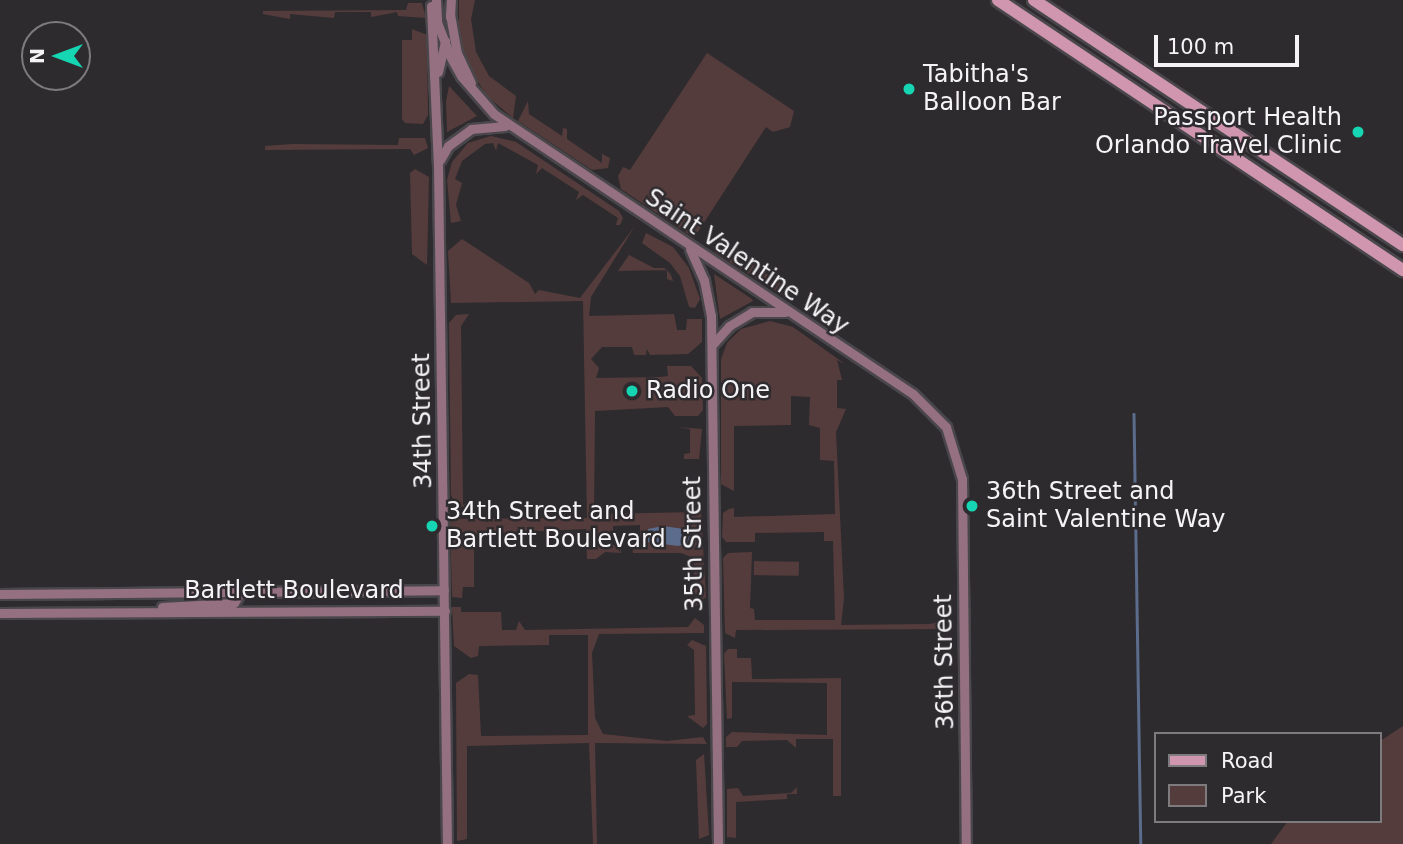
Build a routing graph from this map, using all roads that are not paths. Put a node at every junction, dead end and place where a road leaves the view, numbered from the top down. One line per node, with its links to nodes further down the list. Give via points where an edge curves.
1 (433, 0): 8 (street, 34th Street); 10 (street, 34th Street)
2 (451, 0): 7 (street, 34th Street)
3 (998, 0): 6 (street)
4 (1023, 0): 6 (street)
5 (1034, 0): 14 (street)
6 (1016, 12): 15 (street)
7 (450, 13): 8 (street, 34th Street); 11 (street, Saint Valentine Way, via 457,52)
8 (445, 42): 9 (street, 34th Street); 10 (street, 34th Street)
9 (461, 76): 11 (street, Saint Valentine Way)
10 (436, 80): 13 (street, 34th Street)
11 (480, 100): 12 (street, Saint Valentine Way)
12 (510, 127): 13 (street, via 496,123 471,129 448,146); 17 (street, Saint Valentine Way)
13 (438, 166): 22 (street, 34th Street)
14 (1332, 198): 15 (street); 16 (street)
15 (1320, 215): 18 (street)
16 (1403, 245)
17 (689, 247): 19 (street, Saint Valentine Way); 20 (street, 35th Street, via 709,297)
18 (1403, 270)
19 (788, 313): 20 (street, via 752,312 729,326); 21 (street, Saint Valentine Way, via 929,408 951,436)
20 (712, 345): 29 (street, 35th Street)
21 (962, 479): 30 (street, 36th Street)
22 (444, 590): 23 (street, Bartlett Boulevard); 25 (street, 34th Street)
23 (240, 593): 24 (street, Bartlett Boulevard); 26 (street, Bartlett Boulevard, via 234,603 178,604)
24 (0, 594)
25 (445, 611): 26 (street, Bartlett Boulevard); 28 (street, 34th Street)
26 (143, 612): 27 (street, Bartlett Boulevard)
27 (0, 613)
28 (447, 844)
29 (718, 844)
30 (966, 844)

